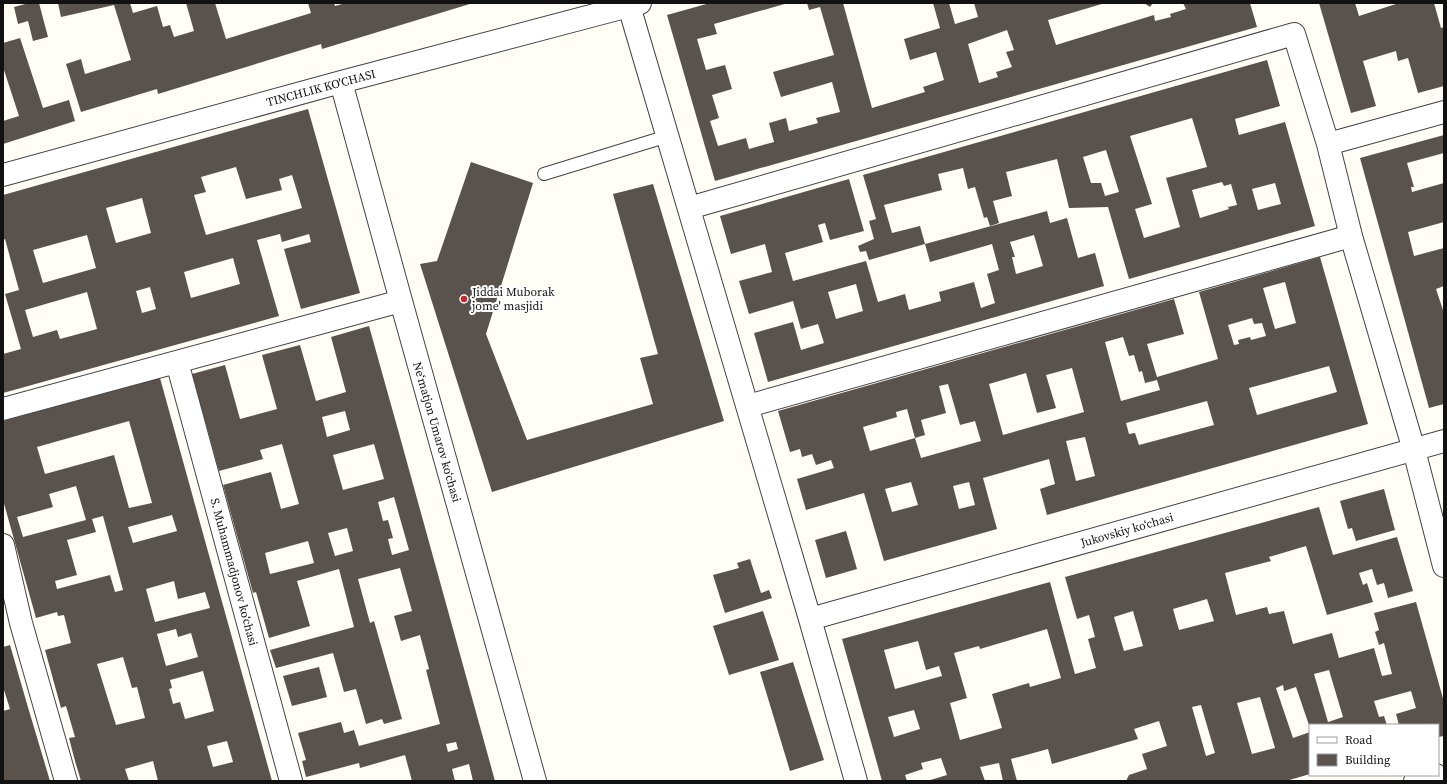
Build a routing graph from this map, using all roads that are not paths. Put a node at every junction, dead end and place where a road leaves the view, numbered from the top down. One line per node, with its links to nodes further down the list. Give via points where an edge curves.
1 (635, 5): 2 (street, TINCHLIK KO'CHASI); 4 (street)
2 (341, 82): 7 (street, TINCHLIK KO'CHASI); 10 (street, Neʻmatjon Umarov koʻchasi)
3 (1444, 112): 5 (street)
4 (668, 136): 6 (lane); 8 (street)
5 (1328, 144): 8 (street, via 1294,34); 9 (street)
6 (544, 174)
7 (3, 175)
8 (689, 208): 12 (street)
9 (1352, 236): 12 (street); 15 (street)
10 (401, 301): 11 (street); 23 (street, Neʻmatjon Umarov koʻchasi)
11 (177, 362): 13 (street); 22 (street, S. Muhammadjonov koʻchasi)
12 (748, 406): 18 (street)
13 (3, 409)
14 (1444, 441): 15 (street, Jukovskiy koʻchasi)
15 (1414, 450): 17 (street); 18 (street, Jukovskiy koʻchasi)
16 (3, 545): 19 (street)
17 (1444, 566)
18 (810, 619): 24 (street)
19 (12, 626): 21 (street)
20 (1433, 776): 25 (street)
21 (66, 781)
22 (291, 781)
23 (535, 781)
24 (856, 781)
25 (1415, 781)

